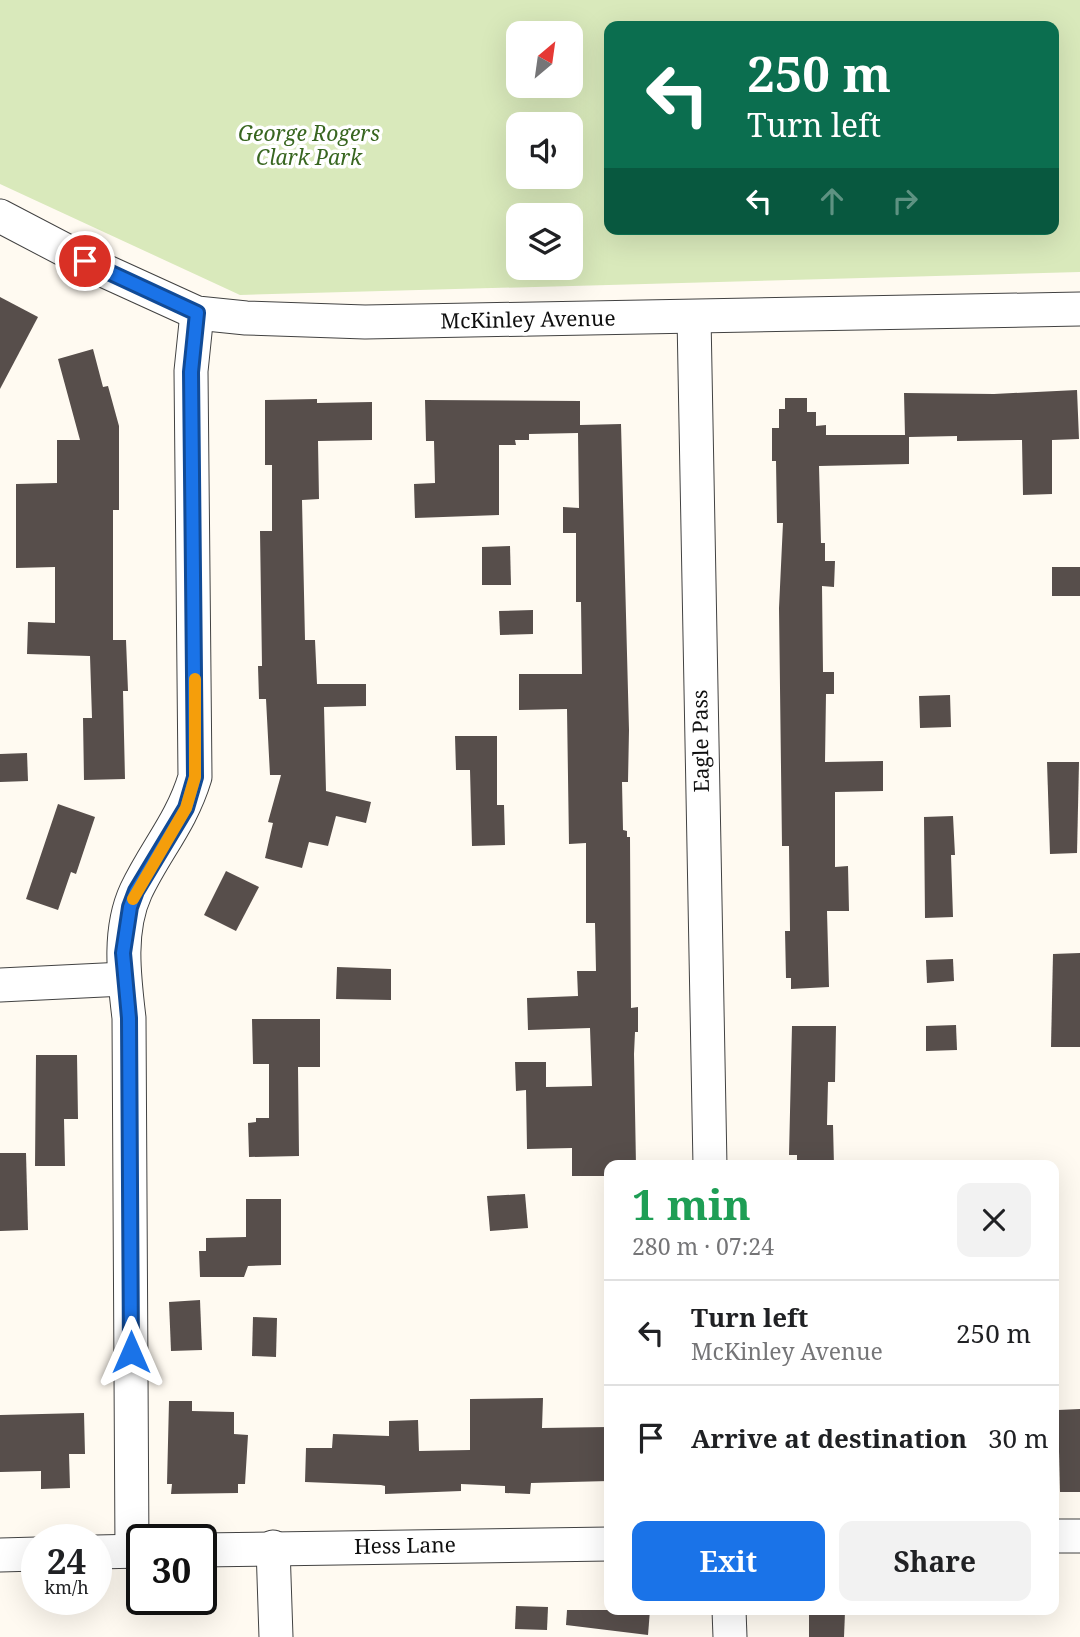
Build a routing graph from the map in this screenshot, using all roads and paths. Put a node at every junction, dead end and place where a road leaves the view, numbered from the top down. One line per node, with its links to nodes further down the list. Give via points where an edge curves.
1 (0, 216): 3 (street, McKinley Avenue)
2 (1080, 309): 4 (street, McKinley Avenue)
3 (197, 313): 4 (street, McKinley Avenue, via 365,322); 5 (street, via 191,372 195,777 186,808 130,907)
4 (694, 317): 7 (street, Eagle Pass)
5 (124, 979): 6 (street); 8 (street, via 129,1018)
6 (0, 985)
7 (710, 1160)
8 (137, 1524)
9 (1059, 1536): 10 (street)
10 (1080, 1536)
11 (604, 1544): 12 (street, Hess Lane)
12 (273, 1547): 13 (street, Hess Lane); 17 (street)
13 (217, 1549)
14 (21, 1554): 15 (street)
15 (0, 1555)
16 (729, 1615): 18 (street)
17 (276, 1637)
18 (730, 1637)

